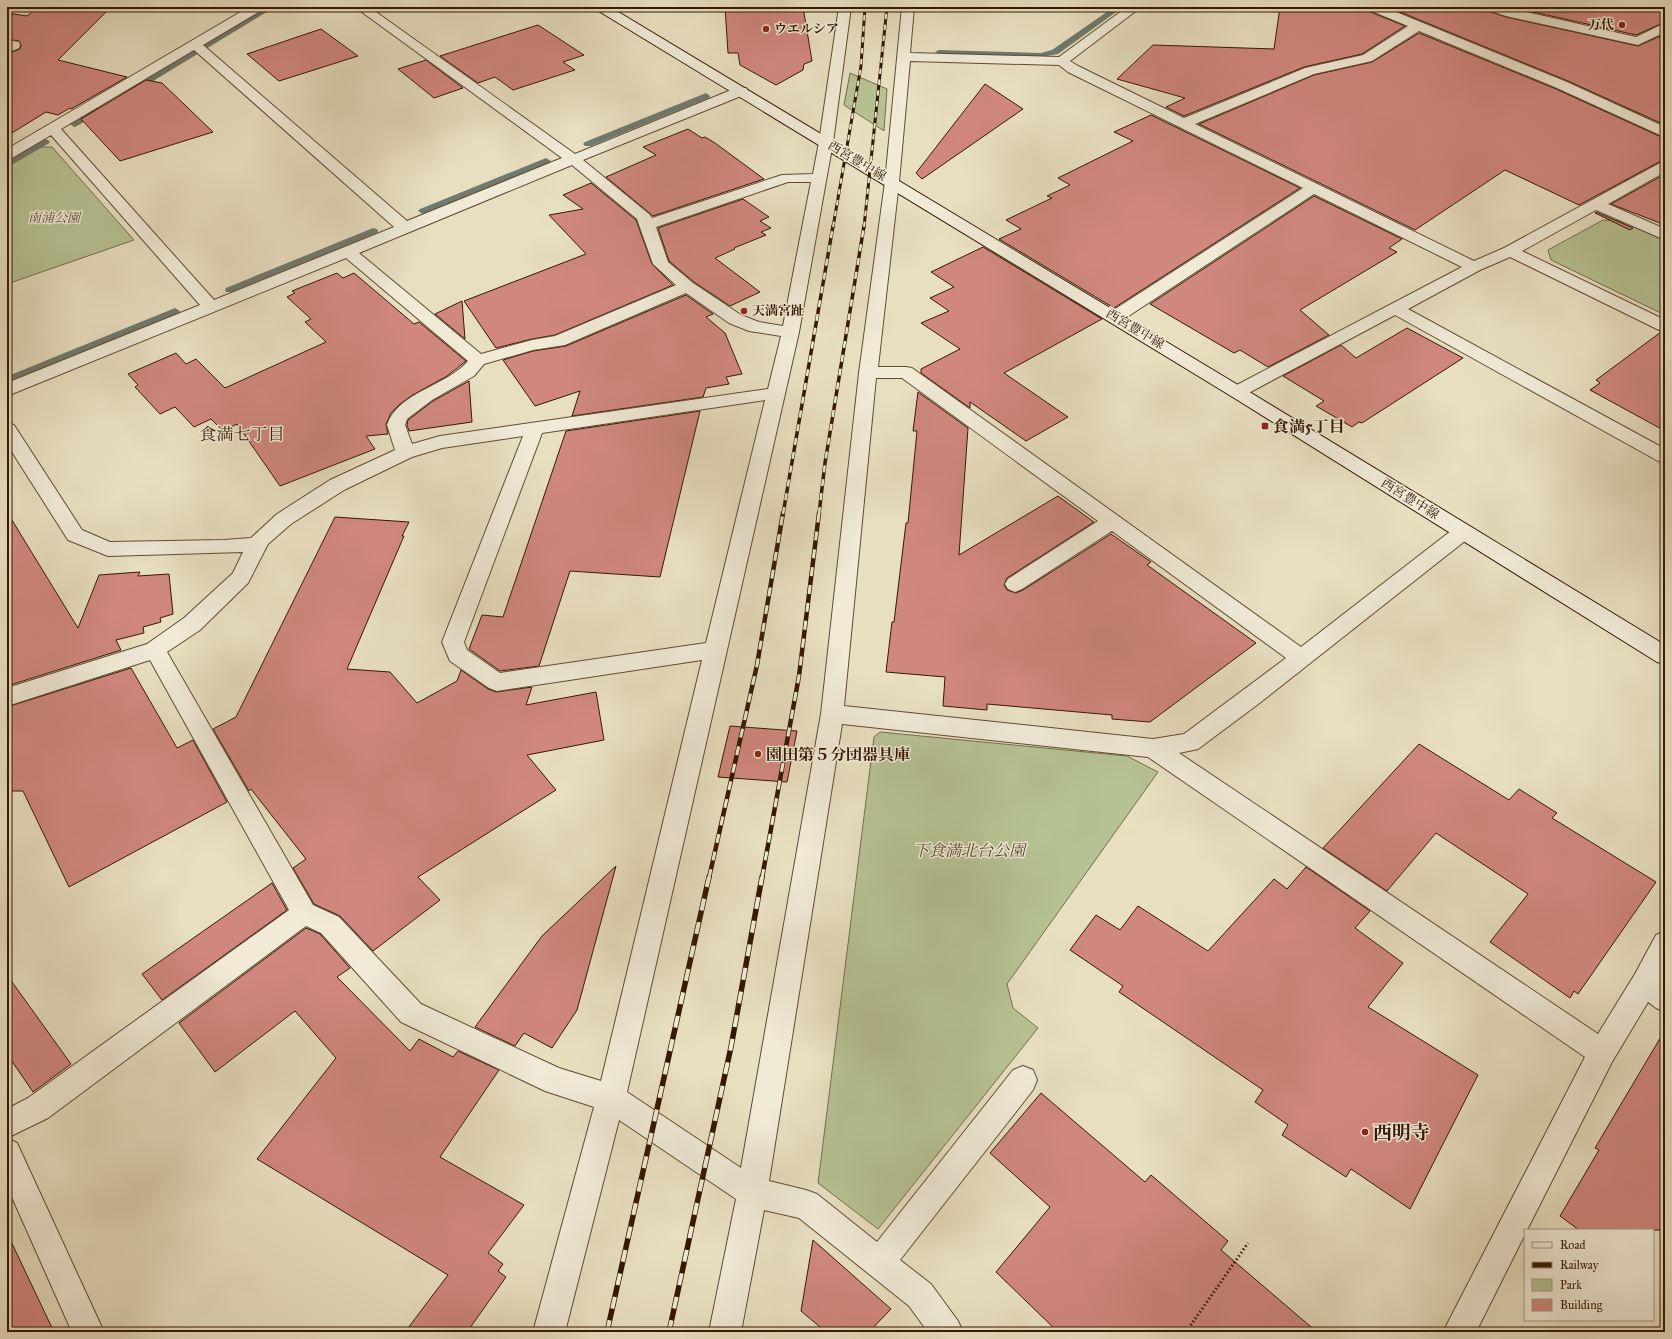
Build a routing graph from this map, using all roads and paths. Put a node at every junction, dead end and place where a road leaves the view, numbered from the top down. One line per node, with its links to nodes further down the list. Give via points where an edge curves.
1 (258, 7): 12 (street)
2 (361, 7): 22 (street)
3 (601, 7): 16 (street, 西宮豊中線)
4 (845, 7): 20 (street)
5 (908, 7): 14 (street)
6 (1135, 7): 15 (street)
7 (1373, 7): 9 (street)
8 (1492, 7): 10 (street, via 1638,41)
9 (1419, 25): 17 (street, via 1367,58 1310,72); 19 (street, via 1562,85)
10 (1665, 26)
11 (7, 44): 13 (street, via 14,45)
12 (195, 44): 18 (street); 29 (street)
13 (7, 49)
14 (903, 57): 15 (street); 25 (street)
15 (1062, 61): 17 (street, via 1073,69)
16 (741, 91): 20 (street, 西宮豊中線); 22 (street)
17 (1185, 123): 26 (street)
18 (52, 128): 21 (street); 35 (street)
19 (1665, 132)
20 (826, 142): 24 (street); 25 (street, 西宮豊中線)
21 (7, 155)
22 (572, 159): 28 (street, via 644,217); 29 (street)
23 (1665, 166): 27 (street)
24 (819, 178): 28 (street, via 787,178); 39 (street)
25 (892, 182): 37 (street, 西宮豊中線); 41 (street)
26 (1314, 188): 33 (street); 37 (street)
27 (1596, 204): 30 (street); 32 (street)
28 (647, 225): 34 (street, via 661,264)
29 (404, 228): 31 (street)
30 (1665, 234)
31 (347, 251): 35 (street); 40 (street)
32 (1510, 252): 33 (street); 38 (street)
33 (1474, 267): 36 (street)
34 (687, 286): 39 (street, via 735,319 755,327); 40 (street, via 559,341 532,345)
35 (211, 307): 42 (street)
36 (1396, 309): 43 (street); 48 (street)
37 (1115, 317): 43 (street, 西宮豊中線)
38 (1665, 326)
39 (790, 332): 44 (street)
40 (478, 360): 47 (street, via 468,372 426,396 399,416 396,425)
41 (868, 373): 49 (street, via 906,372); 58 (street)
42 (7, 390)
43 (1237, 392): 50 (street, 西宮豊中線)
44 (776, 393): 45 (street); 54 (street)
45 (535, 428): 47 (street, via 440,442); 54 (street, via 453,642 458,655 497,682)
46 (7, 429): 51 (street, via 75,535 108,549)
47 (405, 453): 51 (street, via 338,485 284,519)
48 (1665, 457)
49 (1112, 522): 52 (street); 56 (street)
50 (1464, 532): 55 (street, 西宮豊中線); 56 (street)
51 (258, 544): 53 (street, via 241,578 192,624)
52 (1015, 584)
53 (155, 650): 57 (street); 60 (street)
54 (716, 650): 65 (street)
55 (1664, 655)
56 (1301, 658): 59 (street, via 1190,742)
57 (7, 697)
58 (832, 714): 59 (street); 68 (street)
59 (1153, 748): 63 (street)
60 (304, 913): 65 (street, via 330,925 412,1013 555,1081); 66 (street, via 38,1108)
61 (1665, 943): 62 (street)
62 (1654, 991): 63 (street)
63 (1602, 1053): 76 (street)
64 (1023, 1080): 70 (street)
65 (611, 1098): 68 (street); 72 (street)
66 (7, 1124)
67 (7, 1153): 71 (street)
68 (752, 1192): 70 (street, via 806,1205); 73 (street)
69 (1248, 1243): 75 (path)
70 (879, 1263): 74 (street, via 920,1295)
71 (88, 1332)
72 (549, 1332)
73 (725, 1332)
74 (947, 1332)
75 (1186, 1332)
76 (1459, 1332)

